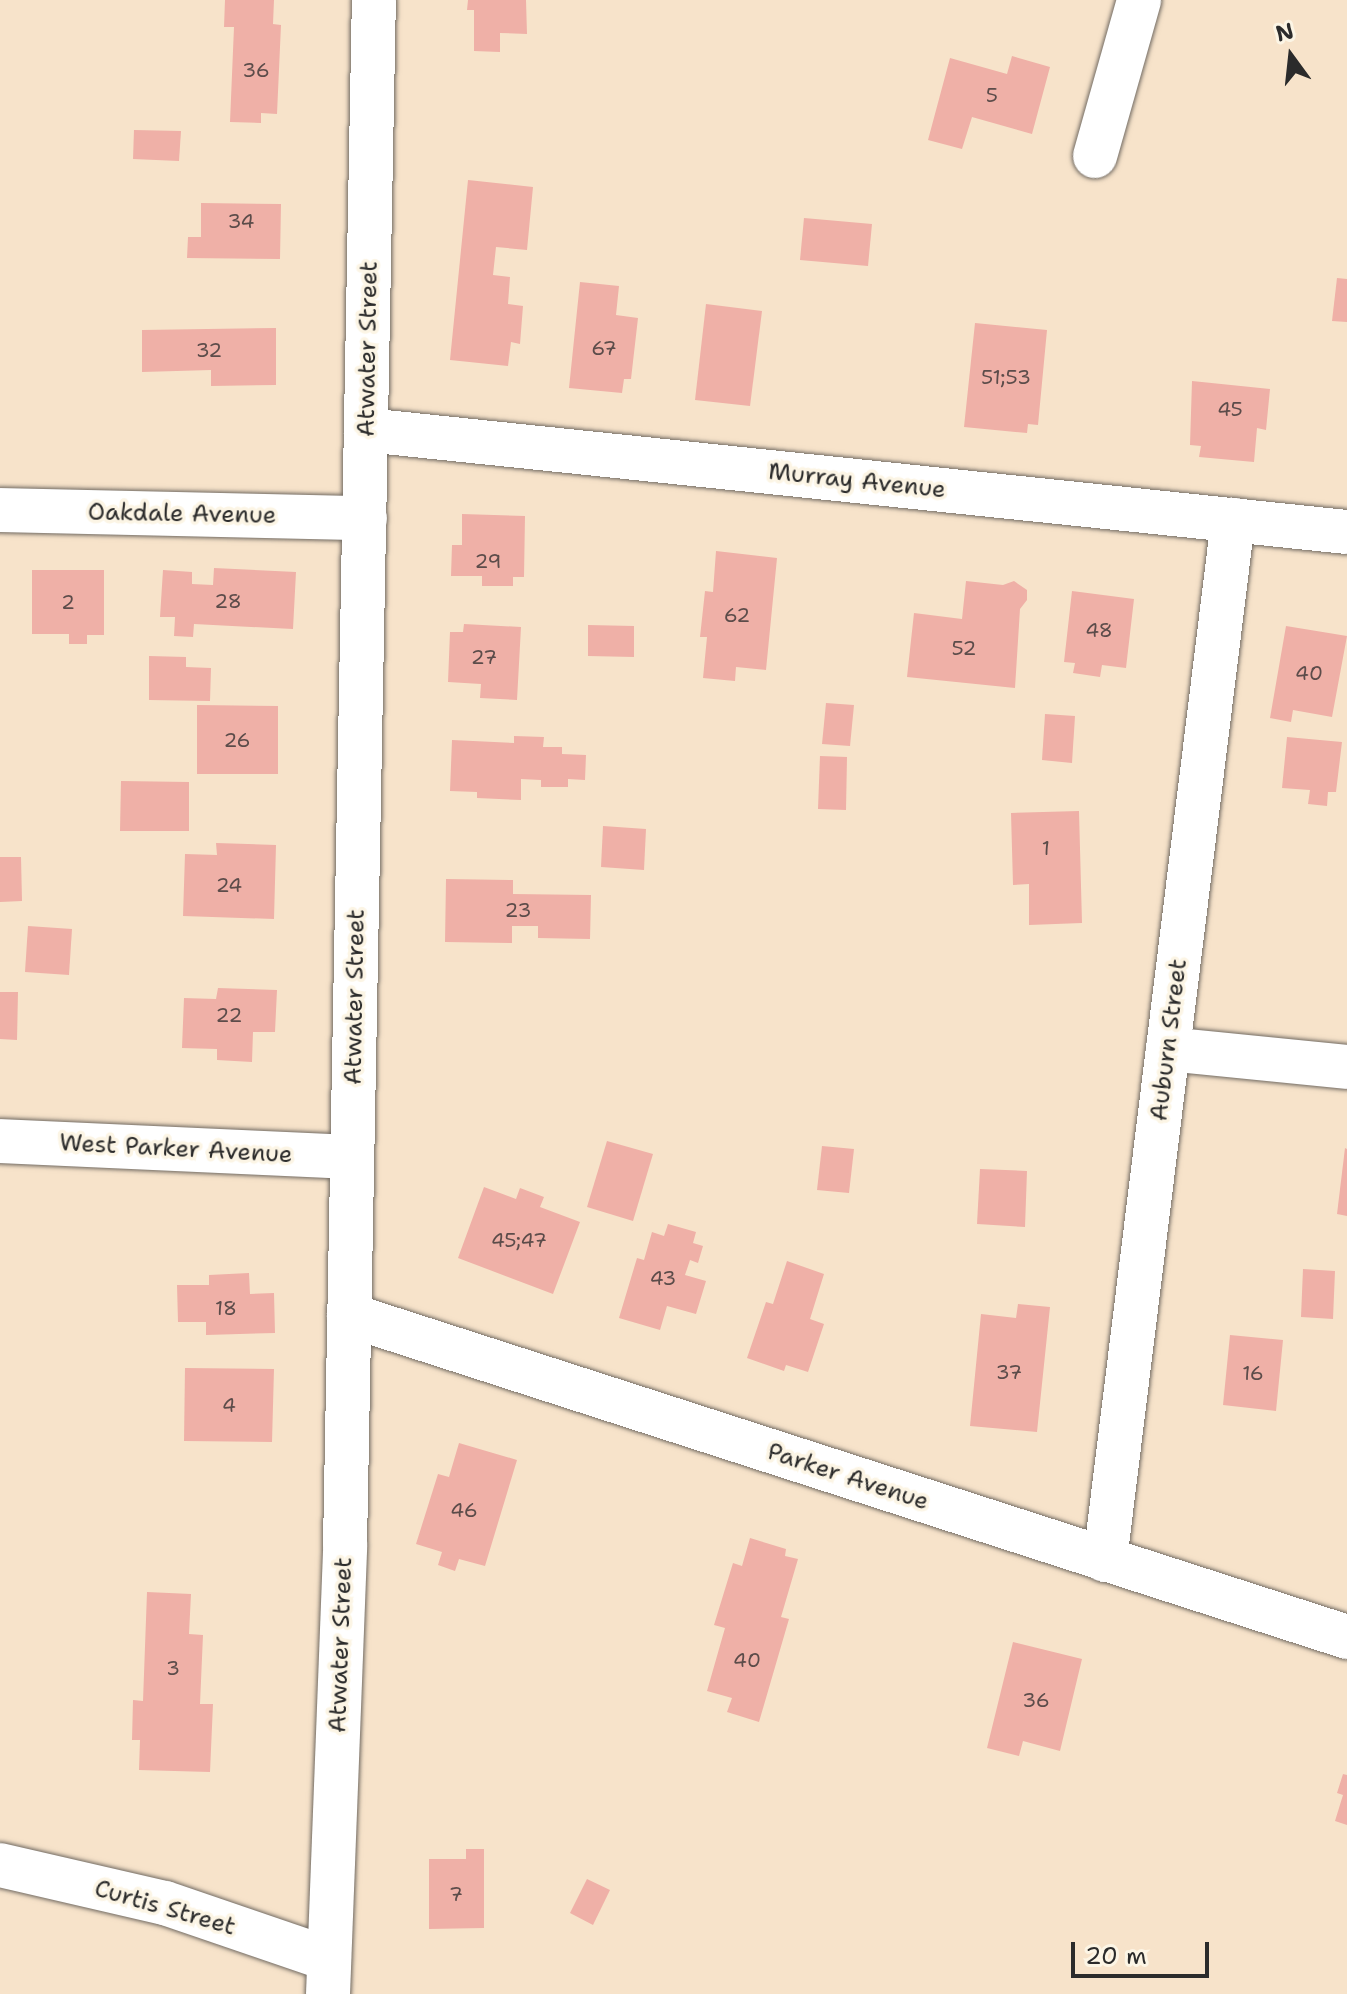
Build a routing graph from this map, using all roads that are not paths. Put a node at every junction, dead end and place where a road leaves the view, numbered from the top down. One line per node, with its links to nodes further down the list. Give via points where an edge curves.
1 (374, 0): 4 (street, Atwater Street)
2 (1139, 0): 3 (street)
3 (1095, 156)
4 (366, 430): 6 (street, Atwater Street); 7 (street, Murray Avenue)
5 (0, 510): 6 (street, Oakdale Avenue)
6 (365, 518): 12 (street, Atwater Street)
7 (1233, 520): 8 (street, Murray Avenue); 9 (street, Auburn Street)
8 (1347, 532)
9 (1168, 1049): 10 (street); 14 (street, Auburn Street)
10 (1347, 1067)
11 (0, 1141): 12 (street, West Parker Avenue)
12 (352, 1157): 13 (street, Atwater Street)
13 (349, 1315): 14 (street, Parker Avenue); 17 (street, Atwater Street)
14 (1105, 1560): 15 (street, Parker Avenue)
15 (1347, 1637)
16 (0, 1865): 17 (street, Curtis Street, via 165,1903)
17 (328, 1976)

